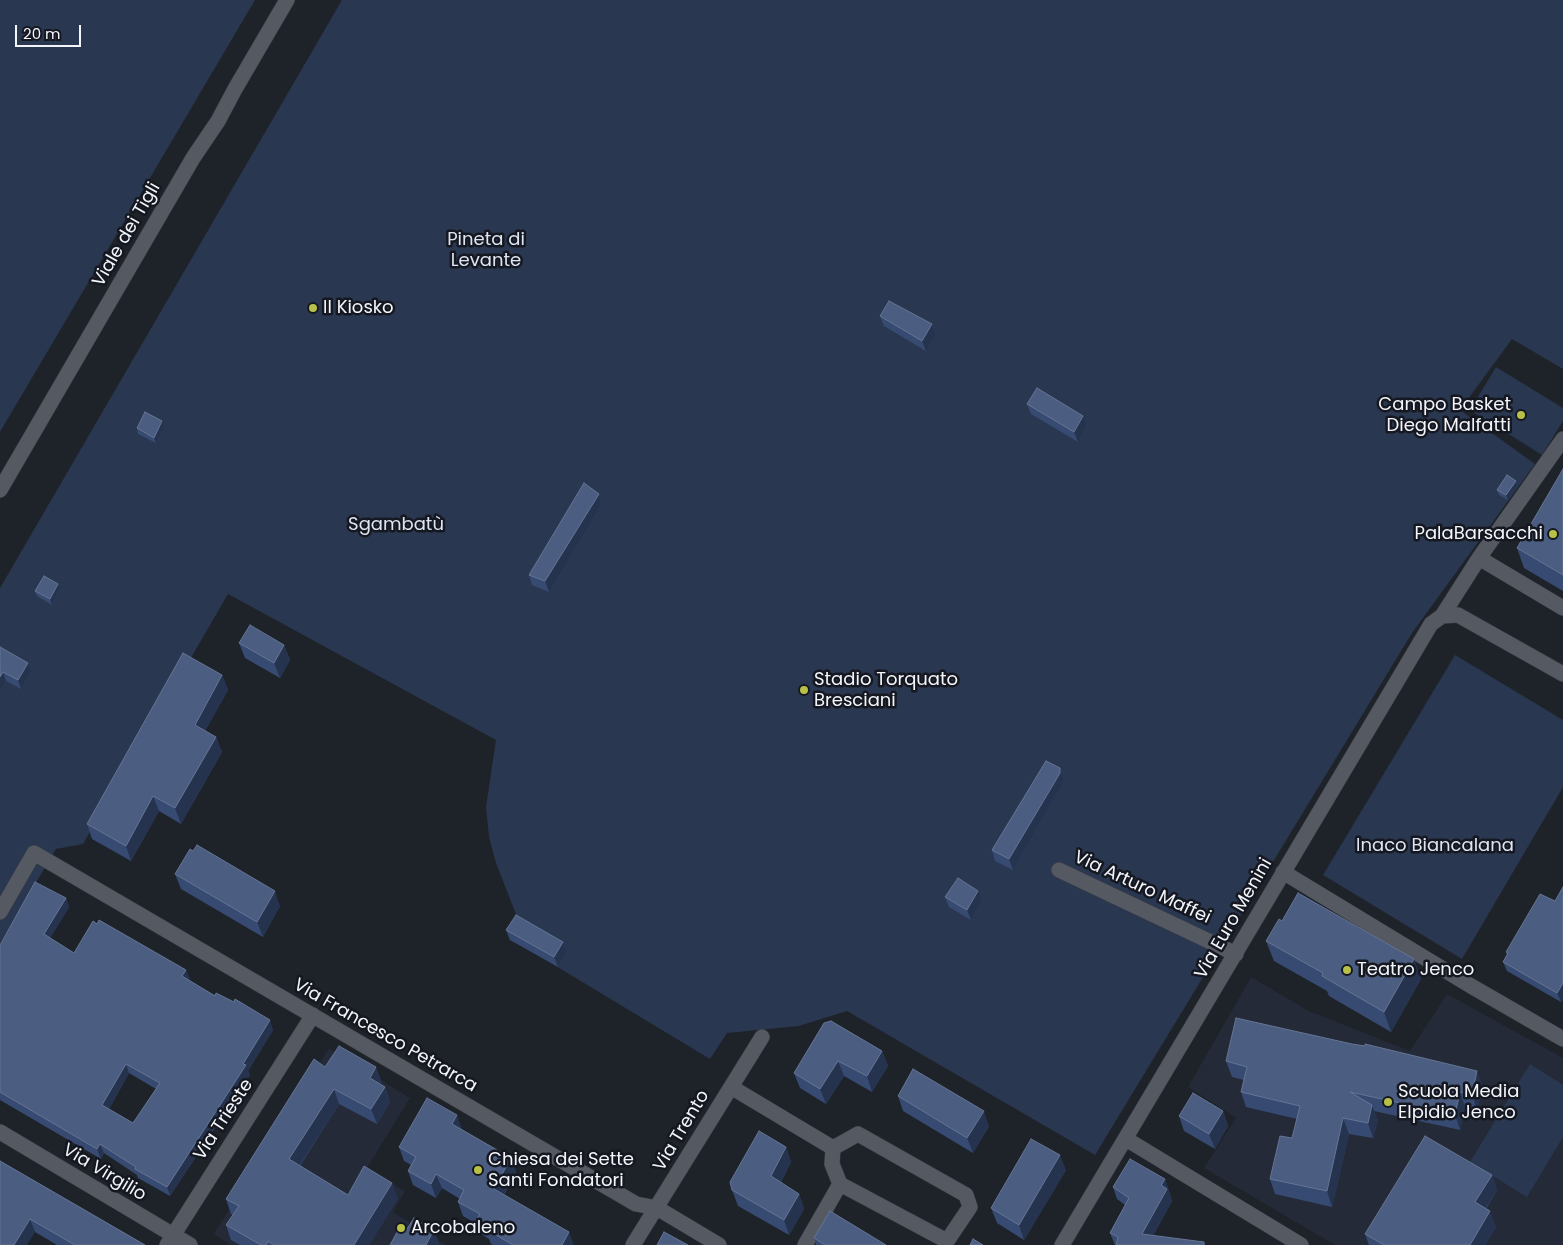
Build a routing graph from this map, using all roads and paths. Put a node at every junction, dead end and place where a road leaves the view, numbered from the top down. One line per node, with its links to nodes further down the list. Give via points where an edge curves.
1 (287, 0): 3 (street, Viale dei Tigli)
2 (1563, 439): 4 (street, Via Euro Menini)
3 (0, 490)
4 (1479, 558): 5 (street); 6 (street, Via Euro Menini)
5 (1563, 608)
6 (1442, 616): 7 (street, via 1458,615); 9 (street, Via Euro Menini, via 1424,632)
7 (1563, 674)
8 (1059, 870): 11 (street, Via Arturo Maffei)
9 (1283, 872): 11 (street, Via Euro Menini); 14 (street)
10 (0, 912): 12 (street, Via Francesco Petrarca, via 34,853)
11 (1236, 954): 17 (street, Via Euro Menini)
12 (313, 1015): 20 (street, Via Francesco Petrarca, via 636,1204); 21 (street, Via Trieste)
13 (762, 1037): 15 (street, Via Trento)
14 (1563, 1039)
15 (731, 1086): 18 (street); 20 (street, Via Trento)
16 (0, 1132): 21 (street, Via Virgilio)
17 (1126, 1139): 27 (street, Via Euro Menini); 28 (street)
18 (833, 1148): 19 (street, via 832,1164); 22 (street, via 858,1134 966,1195 970,1208)
19 (840, 1184): 22 (street); 26 (street)
20 (657, 1208): 24 (street, Via Trento); 25 (street, Via Francesco Petrarca)
21 (170, 1240): 23 (street, Via Virgilio)
22 (947, 1243)
23 (190, 1245)
24 (633, 1245)
25 (719, 1245)
26 (805, 1245)
27 (1062, 1245)
28 (1301, 1245)

